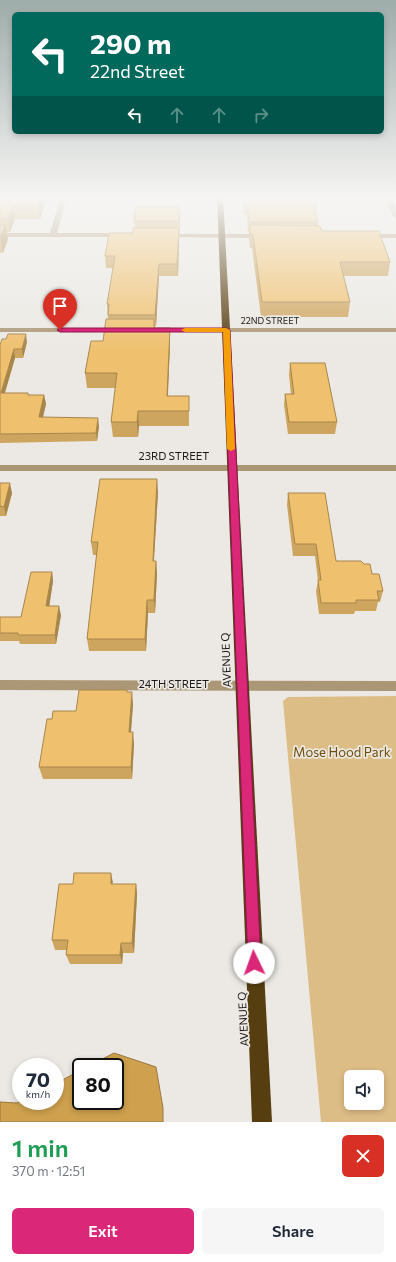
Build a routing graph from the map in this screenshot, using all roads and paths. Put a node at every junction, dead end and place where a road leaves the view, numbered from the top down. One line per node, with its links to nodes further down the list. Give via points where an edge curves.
1 (223, 248): 5 (highway, AVENUE Q)
2 (0, 330): 3 (street)
3 (125, 330)
4 (148, 330): 5 (street, 22ND STREET)
5 (226, 330): 6 (street, 22ND STREET); 8 (highway, AVENUE Q)
6 (396, 330)
7 (0, 468): 8 (street, 23RD STREET)
8 (232, 468): 9 (street, 23RD STREET); 10 (highway, AVENUE Q)
9 (396, 468)
10 (241, 684): 11 (street, 24TH STREET); 12 (street, 24TH STREET); 13 (highway, AVENUE Q)
11 (0, 685)
12 (396, 686)
13 (262, 1122)

